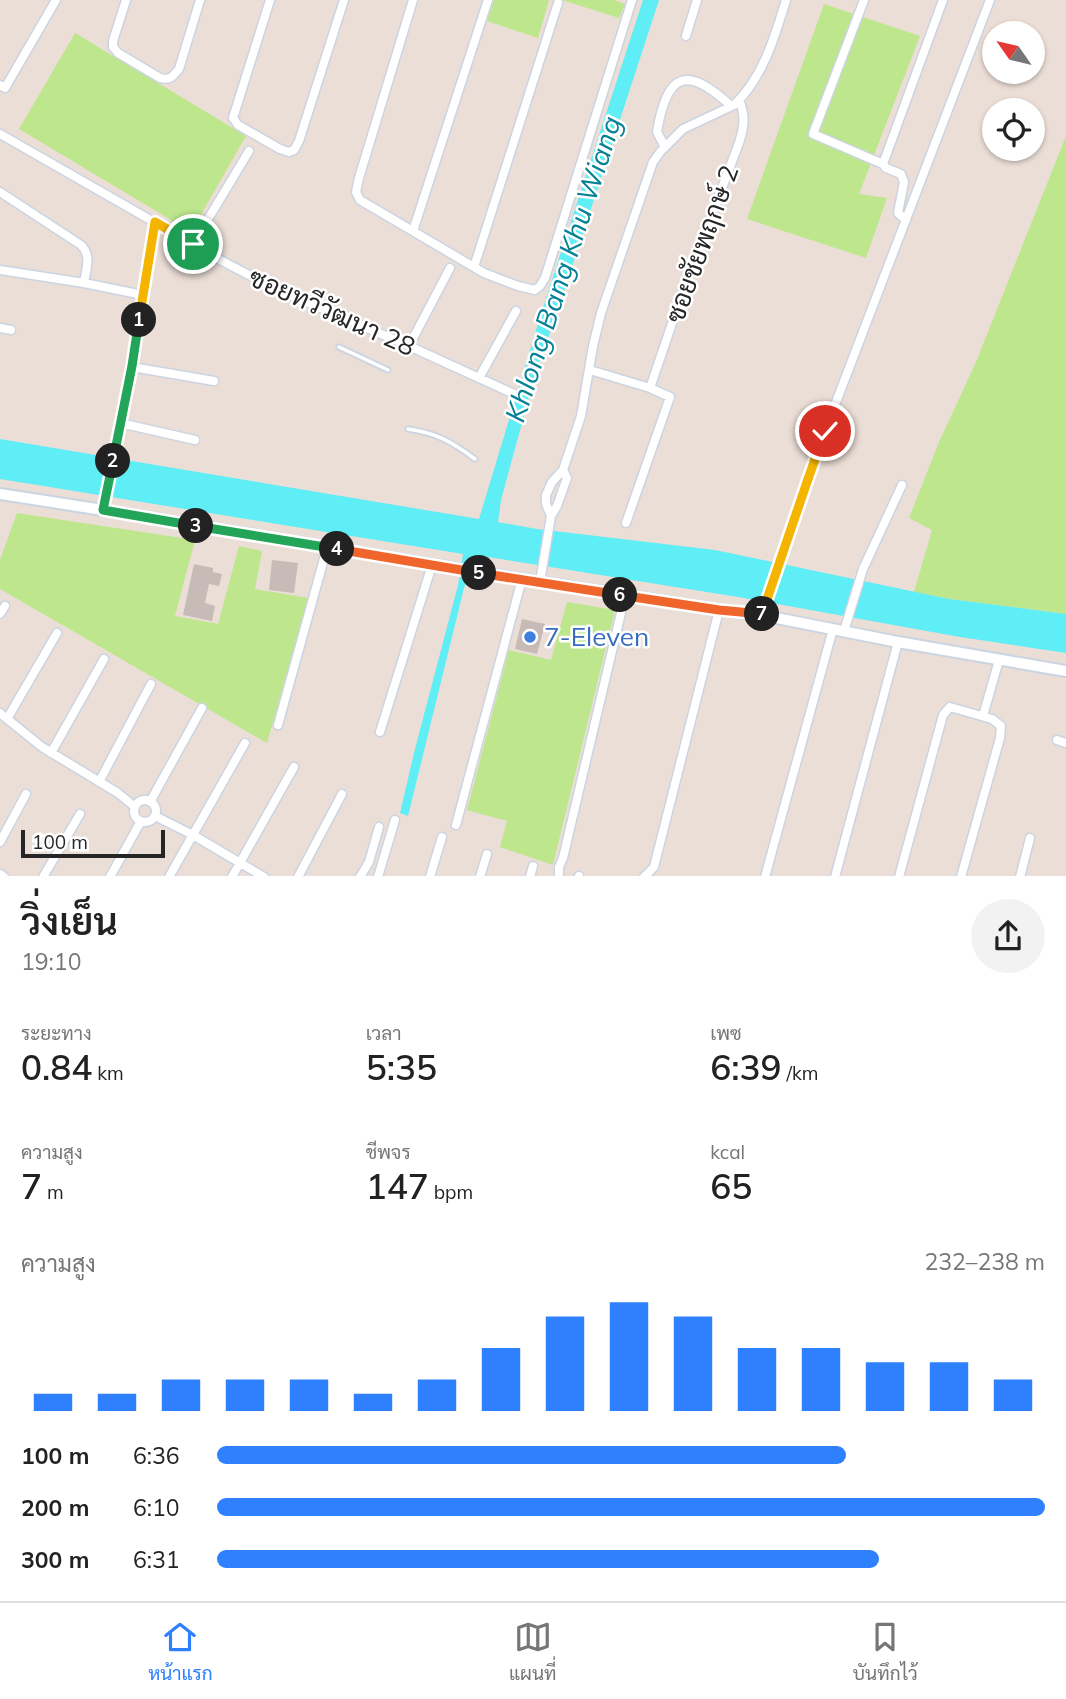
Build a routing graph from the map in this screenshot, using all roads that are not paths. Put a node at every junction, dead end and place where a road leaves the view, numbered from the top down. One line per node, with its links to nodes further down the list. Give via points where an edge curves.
1 (56, 0): 16 (street)
2 (126, 0): 3 (street, via 113,47 166,80 178,69)
3 (200, 0)
4 (270, 0): 5 (street, via 233,118 237,125 289,152 299,141)
5 (344, 0)
6 (413, 0): 26 (street, via 356,192 360,200)
7 (488, 0): 26 (street)
8 (632, 0): 28 (street, via 545,278 535,290)
9 (697, 0): 15 (street)
10 (786, 0): 17 (street, via 761,67)
11 (864, 0): 22 (street, via 813,134)
12 (943, 0): 22 (street)
13 (990, 0): 24 (street)
14 (558, 3): 28 (street)
15 (686, 36)
16 (2, 87)
17 (739, 100): 18 (street); 43 (street, ซอยชัยพฤกษ์ 2, via 745,116 739,144)
18 (731, 106): 20 (street, via 683,129); 20 (street, via 693,79 674,85 657,132)
19 (0, 134): 25 (street, ซอยทวีวัฒนา 28)
20 (665, 147): 40 (street, via 647,176 601,313)
21 (249, 150): 27 (street)
22 (883, 164): 24 (street, via 904,178 898,213)
23 (0, 192): 31 (street, via 86,250)
24 (906, 220): 63 (street)
25 (155, 222): 27 (street, ซอยทวีวัฒนา 28); 32 (street)
26 (413, 232): 28 (street)
27 (193, 244): 36 (street, ซอยทวีวัฒนา 28, via 284,292)
28 (474, 267)
29 (450, 268): 36 (street)
30 (0, 270): 31 (street)
31 (84, 283): 32 (street)
32 (143, 295): 38 (street)
33 (516, 311): 41 (street)
34 (0, 328): 35 (street)
35 (11, 330)
36 (409, 346): 41 (street, ซอยทวีวัฒนา 28)
37 (339, 347): 39 (lane)
38 (132, 366): 42 (street); 45 (street)
39 (388, 370)
40 (590, 370): 43 (street); 49 (street)
41 (479, 378): 44 (street, ซอยทวีวัฒนา 28)
42 (214, 381)
43 (650, 388): 54 (street, via 670,400)
44 (513, 394)
45 (120, 423): 47 (street); 52 (street)
46 (408, 429): 48 (lane, via 444,438)
47 (195, 440)
48 (475, 459)
49 (563, 470): 53 (street, via 567,478); 53 (street, via 546,495)
50 (902, 485): 64 (street)
51 (0, 494): 52 (main road)
52 (103, 510): 55 (main road)
53 (551, 516): 58 (street)
54 (626, 523)
55 (327, 548): 56 (main road); 75 (street)
56 (432, 565): 57 (main road); 76 (street)
57 (522, 579): 58 (main road); 89 (street)
58 (540, 582): 59 (main road)
59 (625, 596): 61 (main road); 109 (street, via 565,869)
60 (5, 606): 62 (street)
61 (719, 610): 63 (main road); 110 (street, via 654,867)
62 (0, 614)
63 (761, 615): 64 (main road)
64 (839, 630): 66 (main road); 111 (street)
65 (57, 633): 74 (street)
66 (898, 642): 68 (main road); 112 (street)
67 (104, 659): 78 (street)
68 (999, 660): 69 (main road); 73 (street)
69 (1066, 671)
70 (151, 684): 80 (street)
71 (202, 708): 83 (street)
72 (0, 713): 74 (street)
73 (983, 716): 113 (street, via 950,707 943,715); 114 (street, via 1001,726 1000,738)
74 (7, 719): 78 (street)
75 (278, 725)
76 (380, 732)
77 (245, 743): 91 (street)
78 (51, 753): 80 (street)
79 (294, 767): 96 (street)
80 (99, 782): 84 (street)
81 (26, 794): 94 (street)
82 (342, 794): 103 (street)
83 (150, 802): 84 (street); 86 (street)
84 (135, 807): 88 (street)
85 (79, 814): 98 (street)
86 (155, 816): 88 (street); 91 (street)
87 (395, 820): 105 (street)
88 (141, 821): 99 (street)
89 (456, 825)
90 (379, 827): 104 (street)
91 (193, 835): 96 (street); 100 (street)
92 (442, 837): 106 (street)
93 (1030, 838): 115 (street)
94 (0, 842)
95 (487, 854): 107 (street)
96 (240, 862): 101 (street); 102 (street)
97 (533, 866): 108 (street)
98 (44, 876)
99 (111, 876)
100 (170, 876)
101 (233, 876)
102 (262, 876)
103 (299, 876)
104 (361, 876)
105 (378, 876)
106 (430, 876)
107 (480, 876)
108 (530, 876)
109 (560, 876)
110 (645, 876)
111 (765, 876)
112 (835, 876)
113 (899, 876)
114 (961, 876)
115 (1020, 876)

